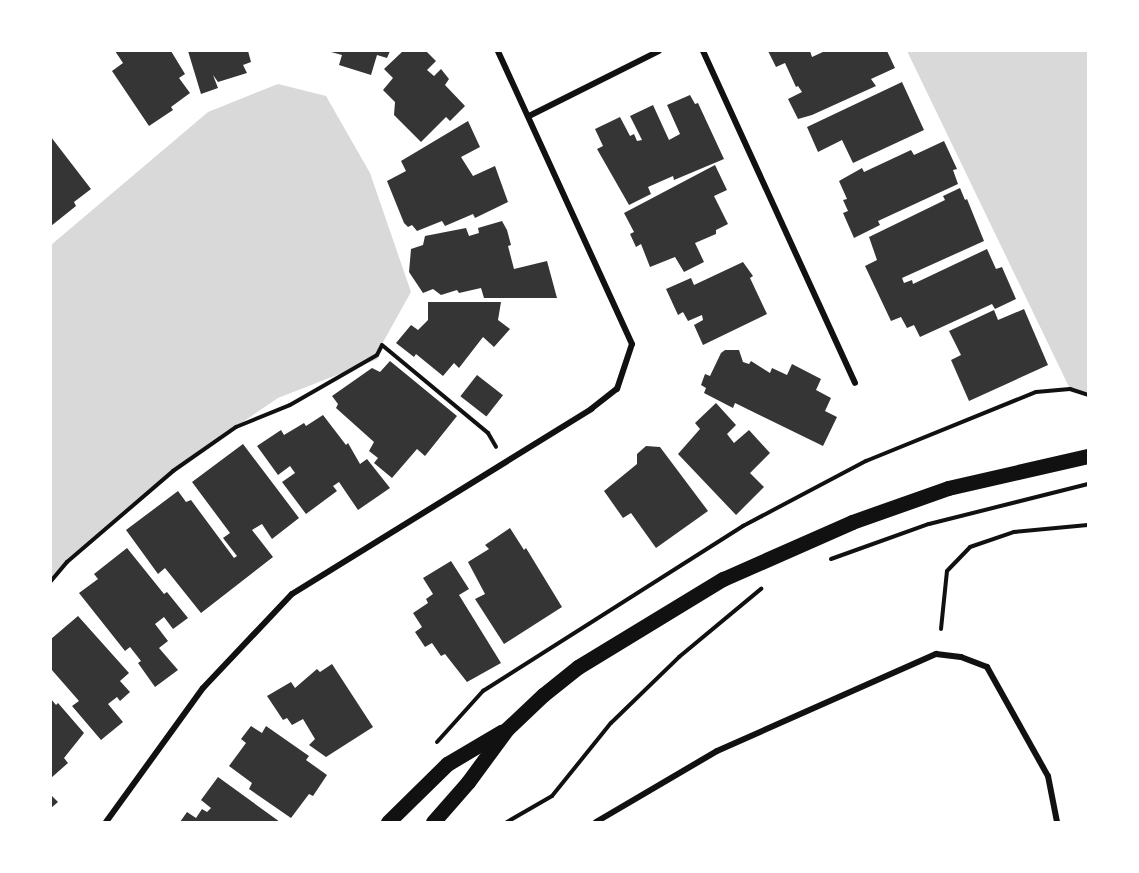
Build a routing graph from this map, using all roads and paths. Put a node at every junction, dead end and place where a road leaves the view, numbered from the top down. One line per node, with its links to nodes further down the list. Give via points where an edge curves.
1 (498, 51): 4 (street)
2 (659, 51): 4 (street)
3 (703, 51): 5 (street)
4 (529, 116): 7 (street, via 632,344 617,389)
5 (855, 383)
6 (1083, 457): 14 (main road, via 948,488 852,522 732,574 578,667)
7 (504, 462): 11 (path, via 488,433 382,345 377,355 290,405 236,427 182,465); 15 (street, via 292,594 203,688)
8 (1088, 484): 10 (path, via 928,524)
9 (1088, 525): 13 (path, via 1014,532 970,548 947,571)
10 (828, 560)
11 (51, 581)
12 (764, 587): 18 (path, via 679,657 611,723 552,796)
13 (941, 629)
14 (507, 729): 16 (main road, via 447,764); 17 (main road)
15 (106, 822)
16 (388, 822)
17 (433, 822)
18 (507, 822)
19 (596, 822): 20 (street, via 717,751 936,654 961,657 987,667 1048,776)
20 (1057, 822)

